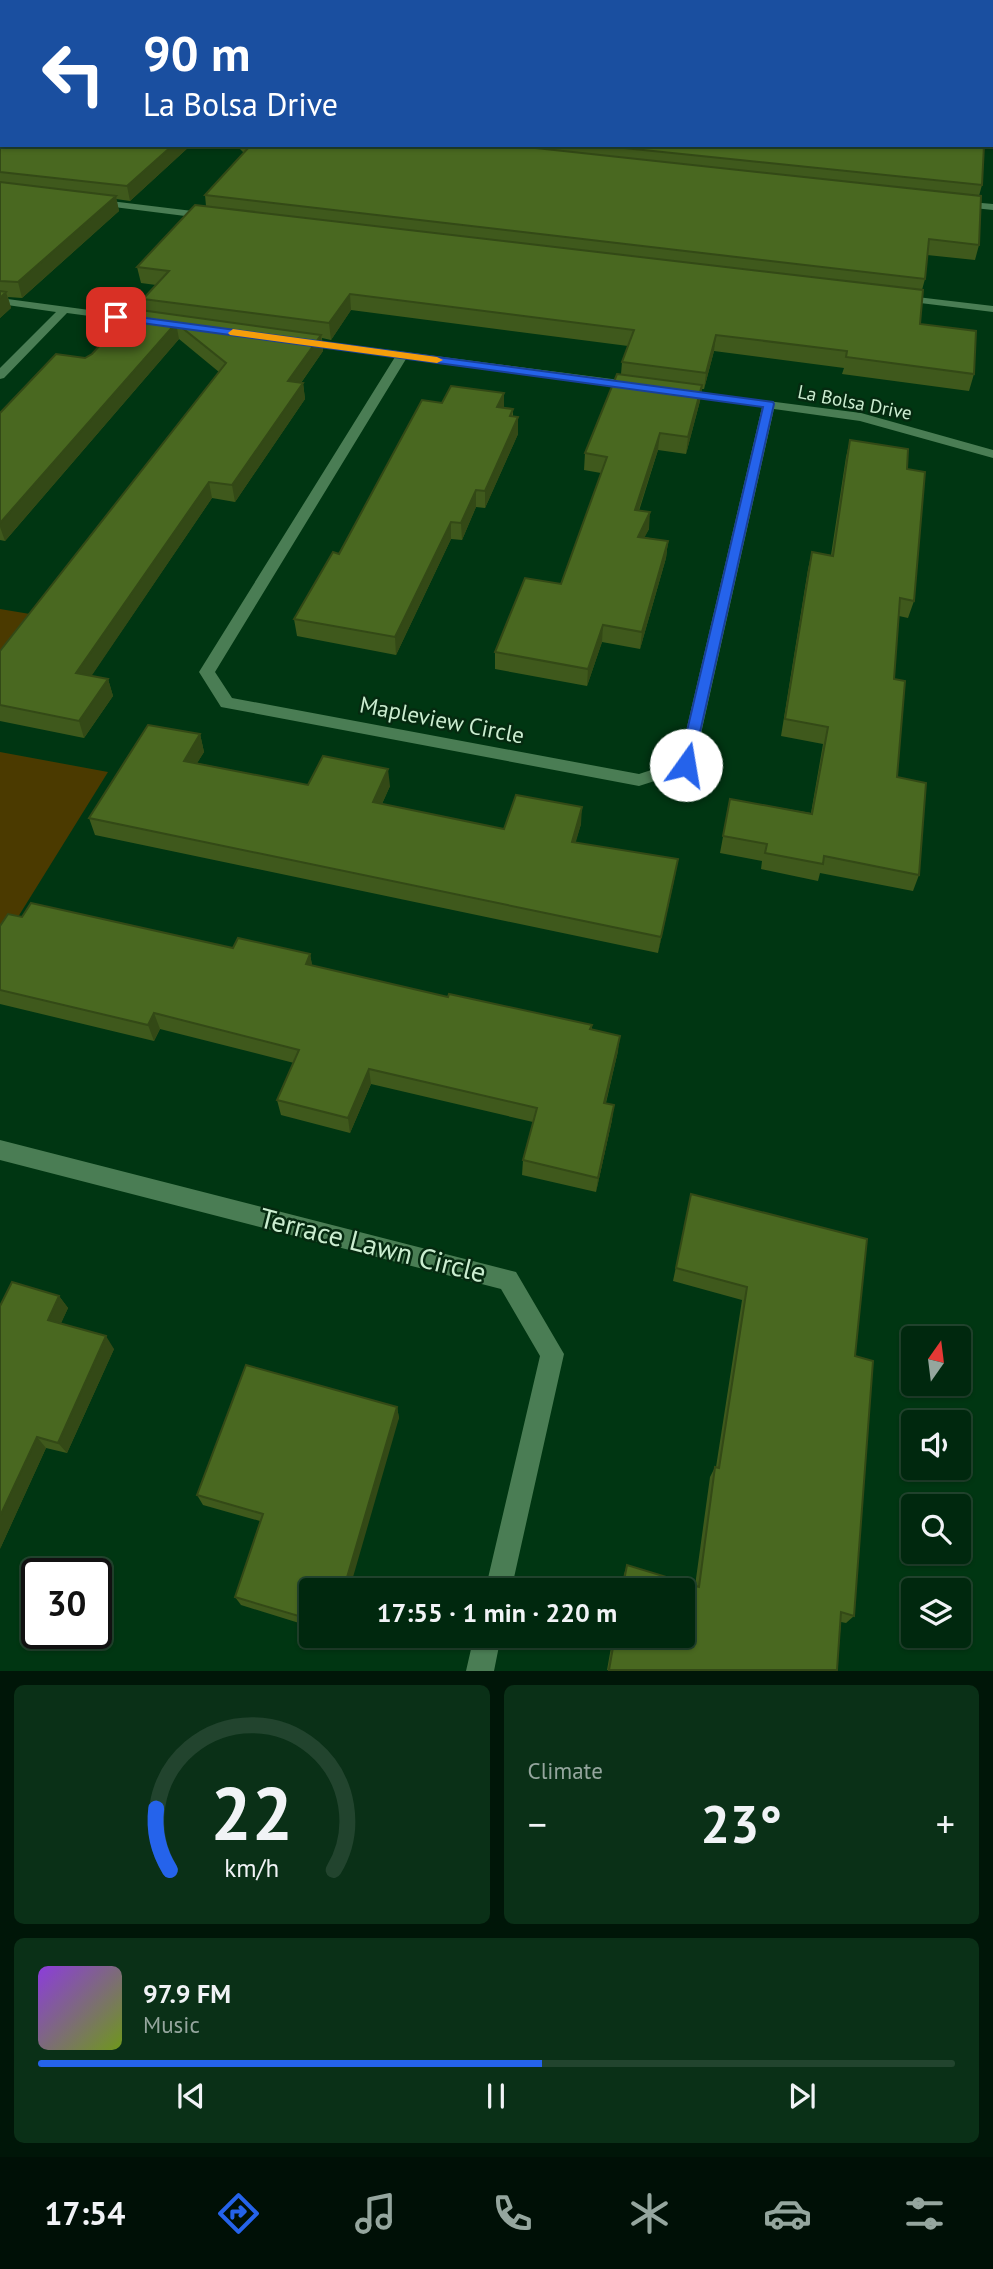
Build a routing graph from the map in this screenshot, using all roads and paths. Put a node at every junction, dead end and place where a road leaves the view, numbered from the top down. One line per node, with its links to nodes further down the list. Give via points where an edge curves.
1 (83, 201): 4 (street)
2 (952, 203): 3 (street)
3 (993, 207)
4 (221, 218)
5 (883, 296): 7 (street)
6 (0, 301): 8 (street)
7 (993, 309)
8 (64, 310): 9 (street); 12 (street)
9 (159, 323)
10 (280, 339): 11 (street)
11 (402, 355): 13 (street); 15 (street, Mapleview Circle, via 207,672 227,703 639,780 686,765)
12 (0, 375)
13 (646, 388)
14 (660, 390): 15 (street, La Bolsa Drive)
15 (769, 404): 16 (street, La Bolsa Drive, via 861,417)
16 (993, 453)
17 (0, 1150): 18 (street, Terrace Lawn Circle, via 508,1280 552,1354)
18 (501, 1578)
19 (485, 1648): 20 (street)
20 (480, 1671)

